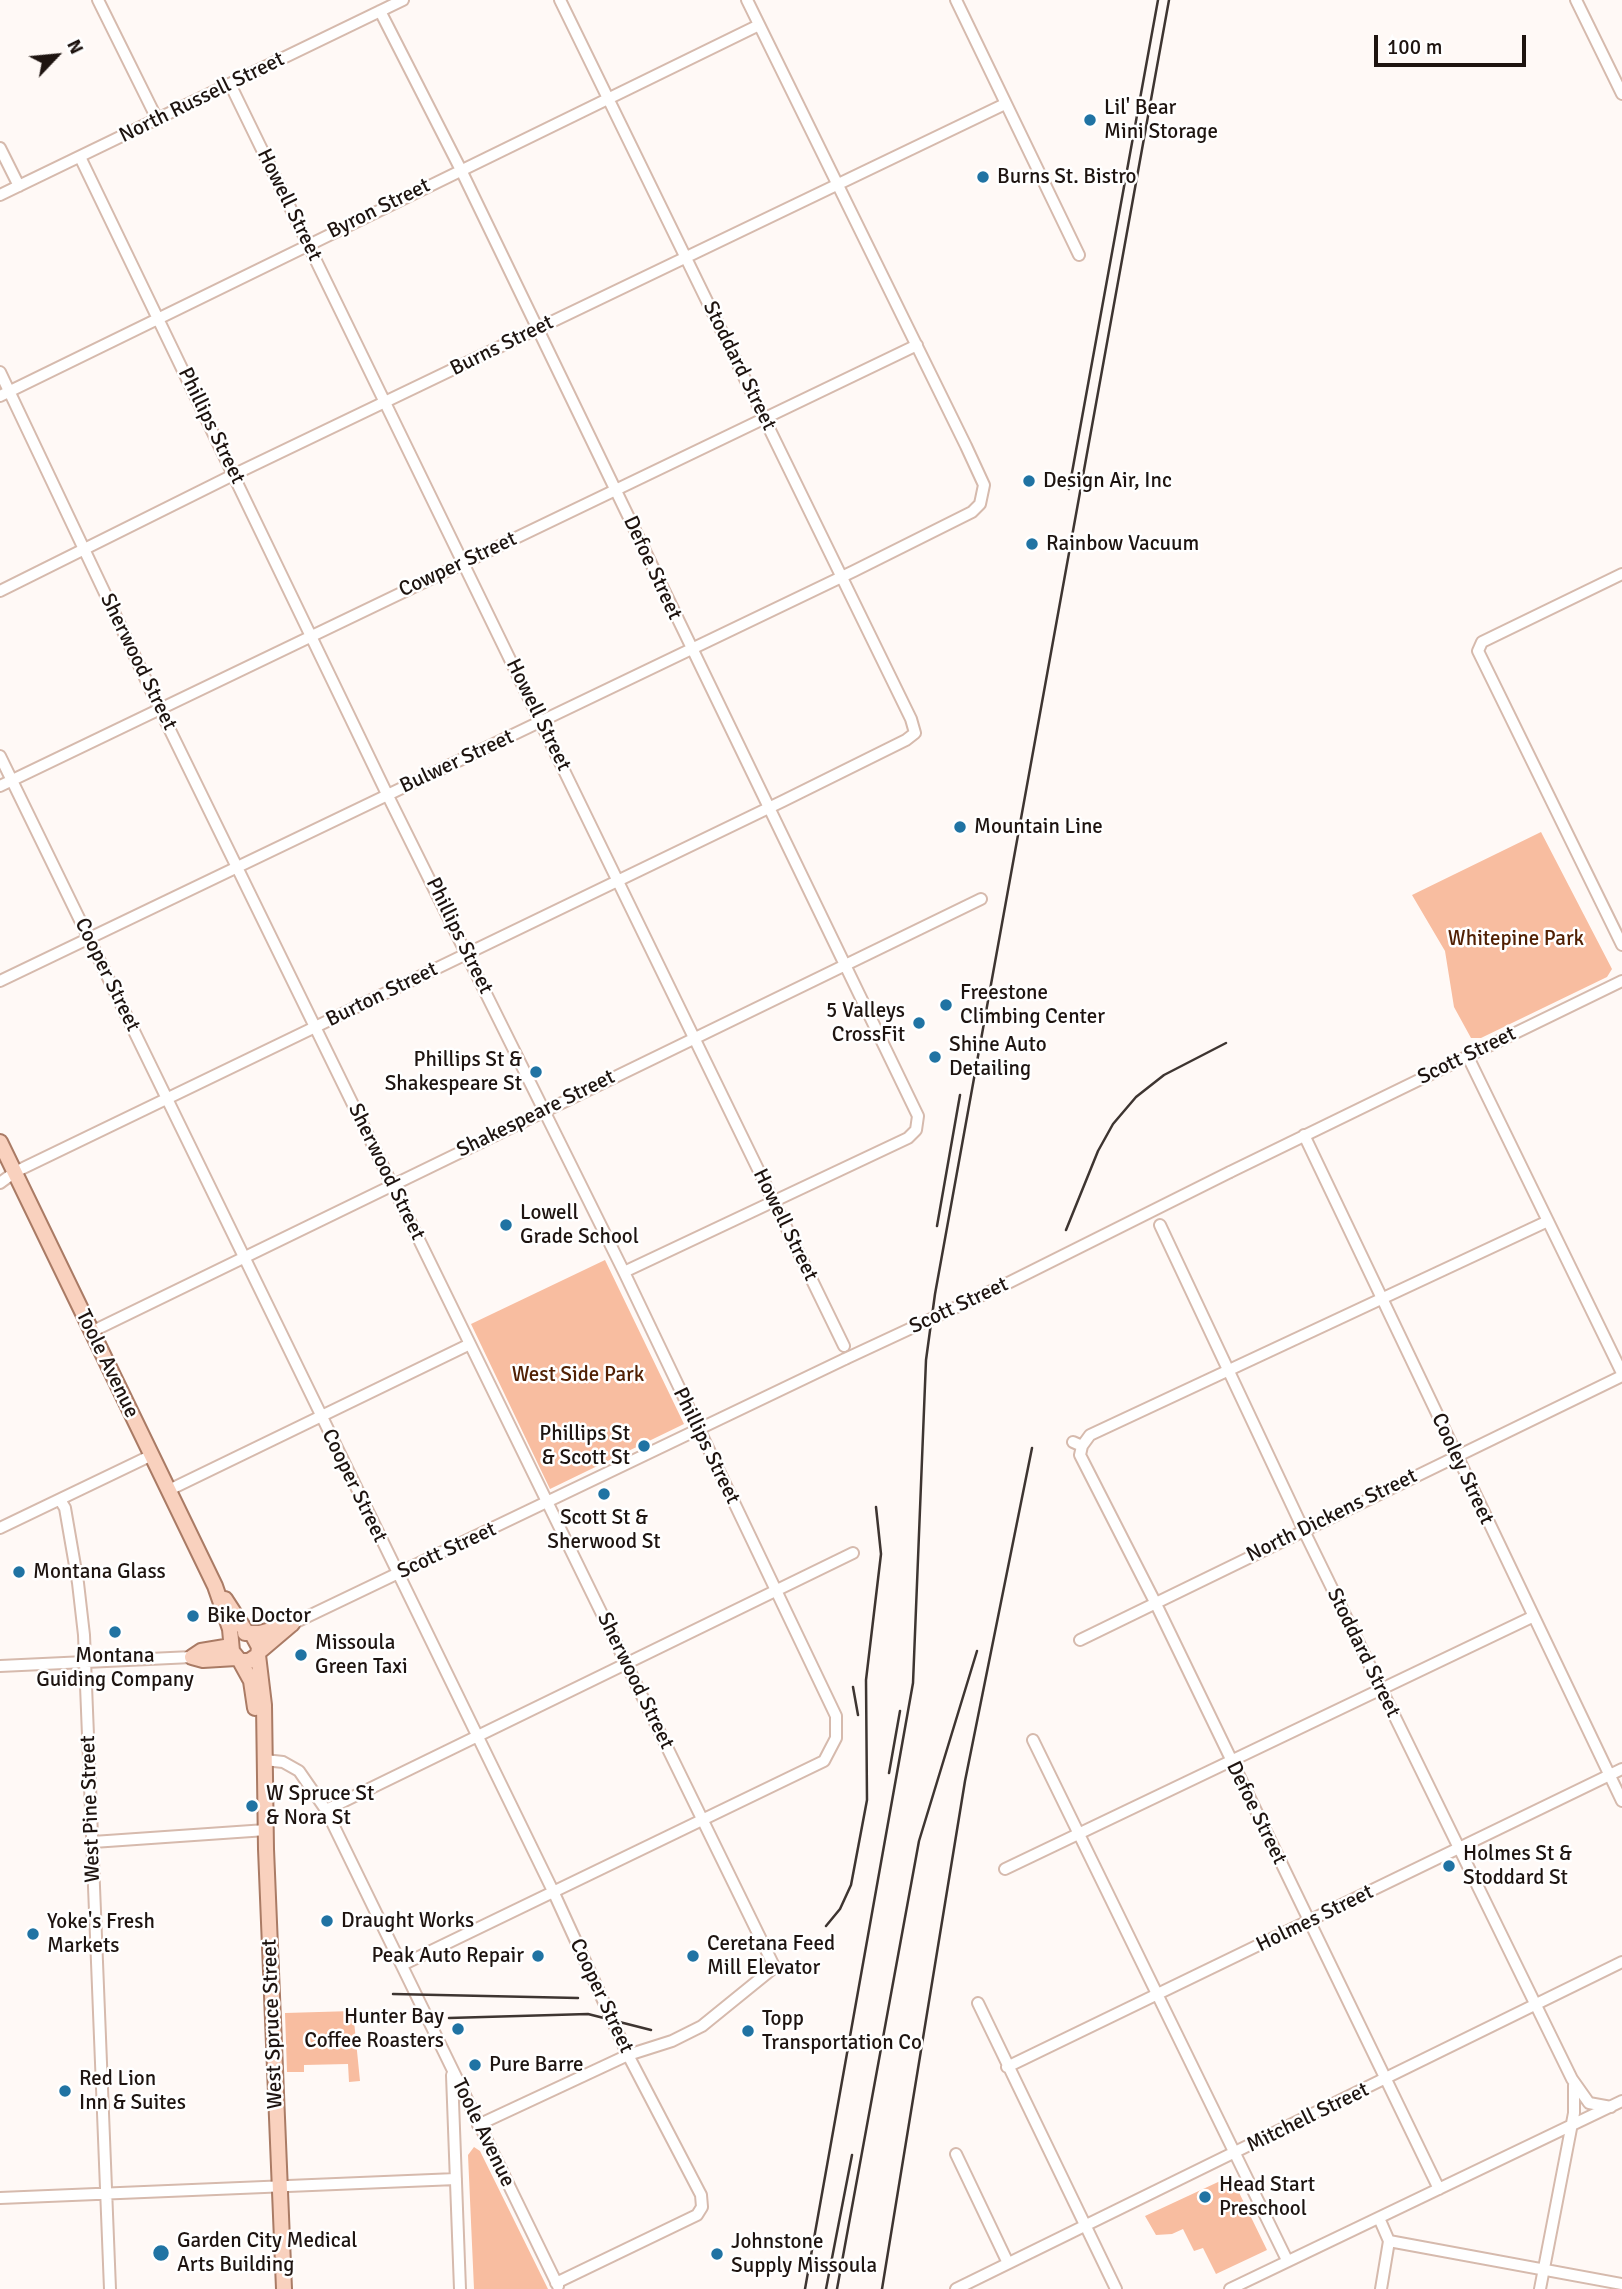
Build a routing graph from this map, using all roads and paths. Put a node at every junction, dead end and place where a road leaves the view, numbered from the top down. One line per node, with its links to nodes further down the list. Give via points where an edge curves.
1 (98, 0): 13 (street)
2 (403, 0): 7 (street, North Russell Street)
3 (560, 0): 11 (street, Stoddard Street)
4 (747, 0): 8 (street)
5 (956, 0): 12 (street)
6 (1576, 0): 10 (street)
7 (380, 11): 9 (street, North Russell Street); 16 (street, Defoe Street)
8 (759, 25): 11 (street, Byron Street); 17 (street)
9 (230, 84): 13 (street, North Russell Street); 20 (street, Howell Street)
10 (1622, 94)
11 (608, 101): 16 (street, Byron Street); 22 (street, Stoddard Street)
12 (1005, 104): 17 (street, Burns Street); 21 (street)
13 (157, 119): 15 (street, North Russell Street)
14 (0, 148): 18 (street)
15 (80, 157): 18 (street, North Russell Street); 23 (street, Phillips Street)
16 (461, 170): 20 (street, Byron Street); 24 (street, Defoe Street)
17 (838, 185): 22 (street, Burns Street); 25 (street)
18 (19, 186): 19 (street, North Russell Street)
19 (0, 195)
20 (307, 244): 23 (street, Byron Street); 28 (street, Howell Street)
21 (1079, 255)
22 (686, 257): 24 (street, Burns Street); 29 (street, Stoddard Street)
23 (159, 319): 27 (street, Byron Street); 30 (street, Phillips Street)
24 (537, 329): 28 (street, Burns Street); 31 (street, Defoe Street)
25 (917, 345): 29 (street, Cowper Street); 35 (street, Bulwer Street, via 984,485 984,499 972,512)
26 (0, 372): 27 (street, Sherwood Street)
27 (5, 394): 32 (street, Sherwood Street)
28 (385, 403): 30 (street, Burns Street); 33 (street, Howell Street)
29 (764, 417): 31 (street, Cowper Street); 35 (street, Stoddard Street)
30 (234, 474): 32 (street, Burns Street); 37 (street, Phillips Street)
31 (614, 488): 33 (street, Cowper Street); 38 (street, Defoe Street)
32 (84, 550): 36 (street, Burns Street); 39 (street, Sherwood Street)
33 (463, 563): 37 (street, Cowper Street); 40 (street, Howell Street)
34 (1622, 574): 51 (street, via 1482,642 1478,651)
35 (841, 577): 38 (street, Bulwer Street); 41 (street, Stoddard Street)
36 (0, 591)
37 (311, 635): 39 (street, Cowper Street); 45 (street, Phillips Street)
38 (691, 649): 40 (street, Bulwer Street); 46 (street, Defoe Street)
39 (160, 708): 43 (street, Cowper Street); 47 (street, Sherwood Street)
40 (541, 721): 45 (street, Bulwer Street); 48 (street, Howell Street)
41 (915, 733): 46 (street, Burton Street)
42 (0, 756): 43 (street, Cooper Street)
43 (12, 780): 44 (street, Cowper Street); 50 (street, Cooper Street)
44 (0, 786)
45 (387, 794): 47 (street, Bulwer Street); 52 (street, Phillips Street)
46 (768, 808): 48 (street, Burton Street); 53 (street, Defoe Street)
47 (238, 868): 50 (street, Bulwer Street); 56 (street, Sherwood Street)
48 (618, 881): 52 (street, Burton Street); 57 (street, Howell Street)
49 (981, 899): 53 (street, Shakespeare Street)
50 (89, 939): 54 (street, Bulwer Street); 59 (street, Cooper Street)
51 (1622, 945)
52 (467, 953): 56 (street, Burton Street); 60 (street, Phillips Street)
53 (846, 966): 57 (street, Shakespeare Street); 66 (street, Defoe Street, via 916,1109 918,1126 908,1138)
54 (0, 981)
55 (1622, 981): 58 (street, Scott Street)
56 (315, 1027): 59 (street, Burton Street); 65 (street, Sherwood Street)
57 (694, 1039): 60 (street, Shakespeare Street); 66 (street, Howell Street)
58 (1468, 1056): 61 (street, Scott Street); 67 (street)
59 (167, 1098): 63 (street, Burton Street); 69 (street, Cooper Street)
60 (544, 1110): 65 (street, Shakespeare Street); 70 (street, Phillips Street)
61 (1304, 1135): 71 (street, Cooley Street); 78 (street, Scott Street, bridge, via 1006,1284)
62 (0, 1142): 63 (main road, Toole Avenue)
63 (15, 1172): 64 (street, Burton Street); 72 (main road, Toole Avenue)
64 (0, 1183)
65 (392, 1184): 69 (street, Shakespeare Street); 73 (street, Sherwood Street)
66 (773, 1201): 70 (street); 74 (street, Howell Street)
67 (1548, 1221): 71 (street); 76 (street)
68 (1160, 1225): 75 (street, Stoddard Street)
69 (246, 1259): 72 (street, Shakespeare Street); 77 (street, Cooper Street)
70 (624, 1272): 78 (street, Phillips Street)
71 (1383, 1298): 75 (street); 80 (street, Cooley Street)
72 (91, 1332): 79 (main road, Toole Avenue)
73 (470, 1344): 77 (street); 83 (street, Sherwood Street)
74 (844, 1346)
75 (1227, 1370): 85 (street, Stoddard Street); 90 (street, Defoe Street, via 1077,1443)
76 (1622, 1375): 80 (street, North Dickens Street)
77 (320, 1416): 81 (street); 87 (street, Cooper Street)
78 (698, 1430): 83 (street, Scott Street); 89 (street, Phillips Street)
79 (152, 1455): 81 (main road, Toole Avenue); 82 (street)
80 (1455, 1455): 85 (street, North Dickens Street); 91 (street, Cooley Street)
81 (169, 1490): 88 (main road, Toole Avenue)
82 (60, 1500): 84 (street); 99 (street, West Pine Street, via 78,1583)
83 (548, 1502): 87 (street, Scott Street); 98 (street, Sherwood Street)
84 (0, 1528)
85 (1304, 1531): 90 (street, North Dickens Street); 101 (street, Stoddard Street)
86 (853, 1553): 89 (street)
87 (397, 1574): 92 (street, Scott Street); 103 (street, Cooper Street)
88 (215, 1586): 93 (main road, Toole Avenue); 95 (main road, Toole Avenue)
89 (775, 1590): 98 (street); 111 (street, Phillips Street, via 836,1716 836,1738 824,1761)
90 (1155, 1602): 94 (street, North Dickens Street); 106 (street, Defoe Street)
91 (1532, 1617): 101 (street); 108 (street, Cooley Street)
92 (292, 1624): 93 (main road); 96 (main road)
93 (250, 1634): 95 (main road); 96 (main road, Toole Avenue)
94 (1080, 1640)
95 (235, 1651): 96 (main road, via 249,1661); 97 (main road, via 203,1660); 102 (main road, Toole Avenue, via 251,1681)
96 (258, 1653): 102 (main road, Toole Avenue)
97 (192, 1657): 99 (street)
98 (625, 1662): 103 (street); 111 (street, Sherwood Street)
99 (85, 1663): 100 (street); 114 (street, West Pine Street)
100 (0, 1667)
101 (1381, 1688): 106 (street); 115 (street, Stoddard Street)
102 (263, 1736): 105 (main road, Toole Avenue)
103 (478, 1737): 110 (street); 117 (street, Cooper Street)
104 (1033, 1740): 113 (street)
105 (265, 1760): 110 (street, Toole Avenue, via 283,1762 299,1772); 112 (main road, West Spruce Street)
106 (1231, 1760): 113 (street); 118 (street, Defoe Street)
107 (1622, 1769): 108 (street, Holmes Street)
108 (1609, 1775): 109 (street, Cooley Street); 115 (street, Holmes Street)
109 (1622, 1801)
110 (326, 1810): 120 (street, Toole Avenue)
111 (702, 1822): 117 (street); 124 (street, Sherwood Street, via 773,1965 702,2026)
112 (266, 1830): 114 (street); 136 (main road, West Spruce Street)
113 (1080, 1834): 116 (street); 121 (street)
114 (93, 1842): 138 (street, West Pine Street)
115 (1458, 1848): 118 (street, Holmes Street); 123 (street, Stoddard Street)
116 (1005, 1869)
117 (553, 1891): 120 (street); 124 (street, Cooper Street)
118 (1309, 1922): 121 (street, Holmes Street); 127 (street, Defoe Street)
119 (1622, 1962): 123 (street, Mitchell Street)
120 (402, 1965): 126 (street, Toole Avenue)
121 (1160, 1995): 125 (street, Holmes Street); 133 (street)
122 (978, 2003): 125 (street)
123 (1537, 2006): 127 (street, Mitchell Street); 128 (street, Stoddard Street)
124 (628, 2055): 131 (street); 147 (street, Cooper Street, via 701,2195 702,2207 697,2215)
125 (1007, 2067): 141 (street)
126 (452, 2071): 131 (street, Toole Avenue); 135 (street)
127 (1386, 2079): 133 (street, Mitchell Street); 137 (street, Defoe Street)
128 (1572, 2079): 130 (street, Stoddard Street, via 1589,2103); 132 (street, Stoddard Street)
129 (1622, 2101): 130 (street)
130 (1611, 2107): 132 (street)
131 (478, 2125): 147 (street, Toole Avenue)
132 (1571, 2126): 137 (street); 145 (street, Stoddard Street)
133 (1236, 2153): 141 (street, Mitchell Street); 143 (street)
134 (957, 2154): 144 (street)
135 (456, 2179): 136 (street); 150 (street)
136 (280, 2186): 138 (street); 149 (main road, West Spruce Street)
137 (1439, 2189): 140 (street)
138 (104, 2194): 139 (street); 148 (street, West Pine Street)
139 (0, 2198)
140 (1379, 2218): 142 (street); 143 (street)
141 (1084, 2224): 144 (street, Mitchell Street); 152 (street)
142 (1390, 2241): 145 (street); 154 (street)
143 (1287, 2260): 153 (street)
144 (1007, 2261): 151 (street, Mitchell Street)
145 (1544, 2269): 146 (street); 155 (street, Stoddard Street)
146 (1622, 2284)
147 (558, 2286)
148 (110, 2289)
149 (284, 2289)
150 (460, 2289)
151 (956, 2289)
152 (1116, 2289)
153 (1230, 2289)
154 (1381, 2289)
155 (1540, 2289)

